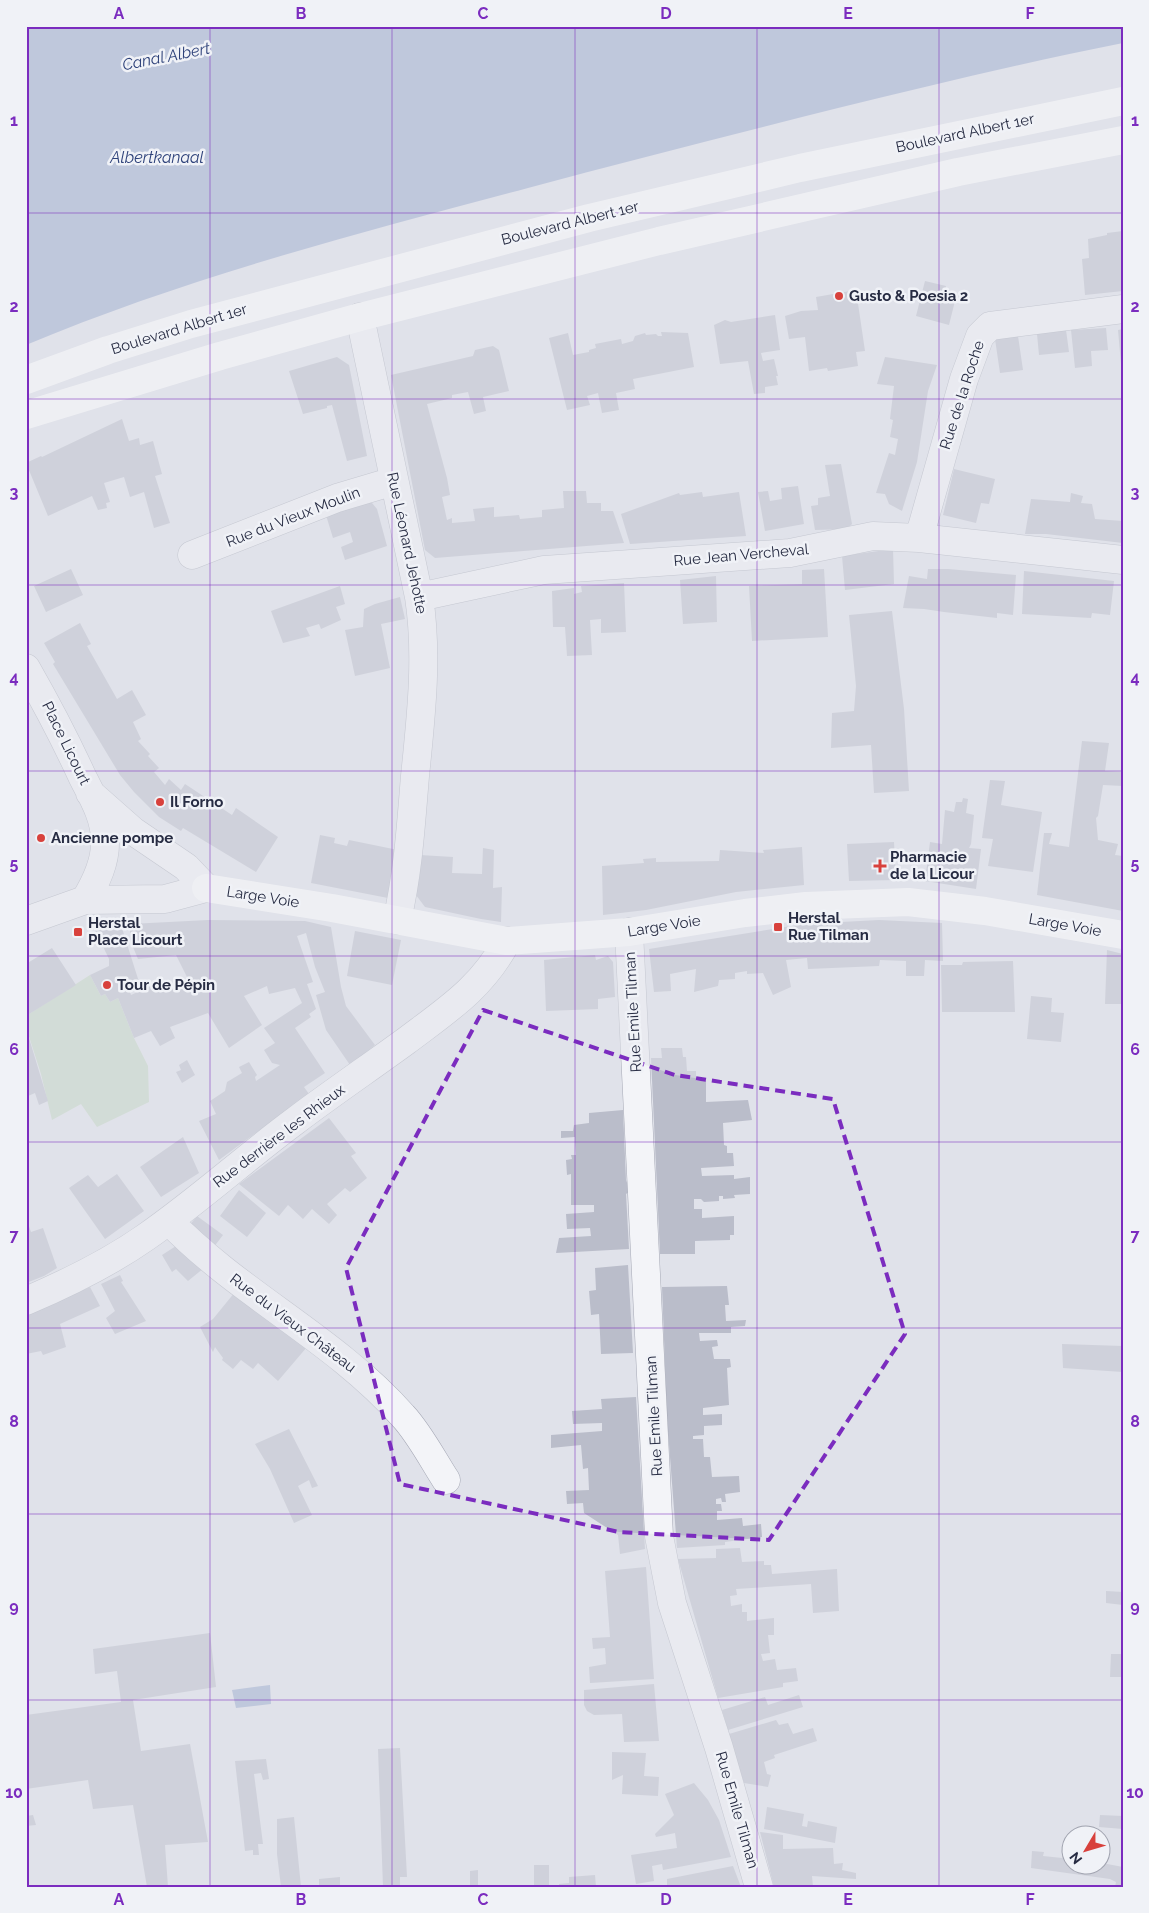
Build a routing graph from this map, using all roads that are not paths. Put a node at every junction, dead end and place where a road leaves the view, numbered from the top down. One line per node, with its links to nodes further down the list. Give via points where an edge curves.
1 (1123, 100): 3 (main road, Boulevard Albert 1er, via 636,206)
2 (1123, 140): 5 (main road, via 958,172 658,240)
3 (302, 294): 5 (main road, via 330,295); 6 (main road, Boulevard Albert 1er, via 156,334)
4 (1123, 309): 11 (street, Rue de la Roche, via 990,326 980,336 964,379)
5 (360, 317): 7 (main road); 10 (street, Rue Léonard Jehotte)
6 (26, 380)
7 (69, 402): 8 (main road); 9 (street)
8 (26, 415)
9 (26, 422)
10 (394, 481): 12 (street, Rue du Vieux Moulin, via 337,498); 14 (street, Rue Léonard Jehotte)
11 (919, 538): 13 (street, Rue Jean Vercheval); 14 (street, Rue Jean Vercheval, via 873,536 790,553 544,570)
12 (192, 555)
13 (1123, 560)
14 (419, 597): 19 (street, Rue Léonard Jehotte, via 423,623 422,704 406,884)
15 (26, 668): 16 (street, Place Licourt, via 57,723)
16 (90, 793): 17 (street, Place Licourt, via 133,831 186,866); 18 (street, Place Licourt, via 101,816 105,840 96,882)
17 (206, 888): 18 (street, via 165,899); 19 (main road, Large Voie)
18 (85, 900): 20 (street)
19 (398, 920): 23 (main road, Large Voie)
20 (26, 921)
21 (629, 932): 22 (main road, Large Voie, via 806,906 908,902 985,911); 23 (main road, Large Voie); 27 (street, Rue Emile Tilman, via 659,1536 672,1603)
22 (1123, 935)
23 (507, 941): 24 (street, Rue derrière les Rhieux, via 496,962 451,1008 296,1120)
24 (169, 1221): 25 (street, Rue derrière les Rhieux, via 71,1282); 26 (street, Rue du Vieux Château, via 192,1245 346,1360 404,1416)
25 (26, 1301)
26 (446, 1480)
27 (759, 1887)

